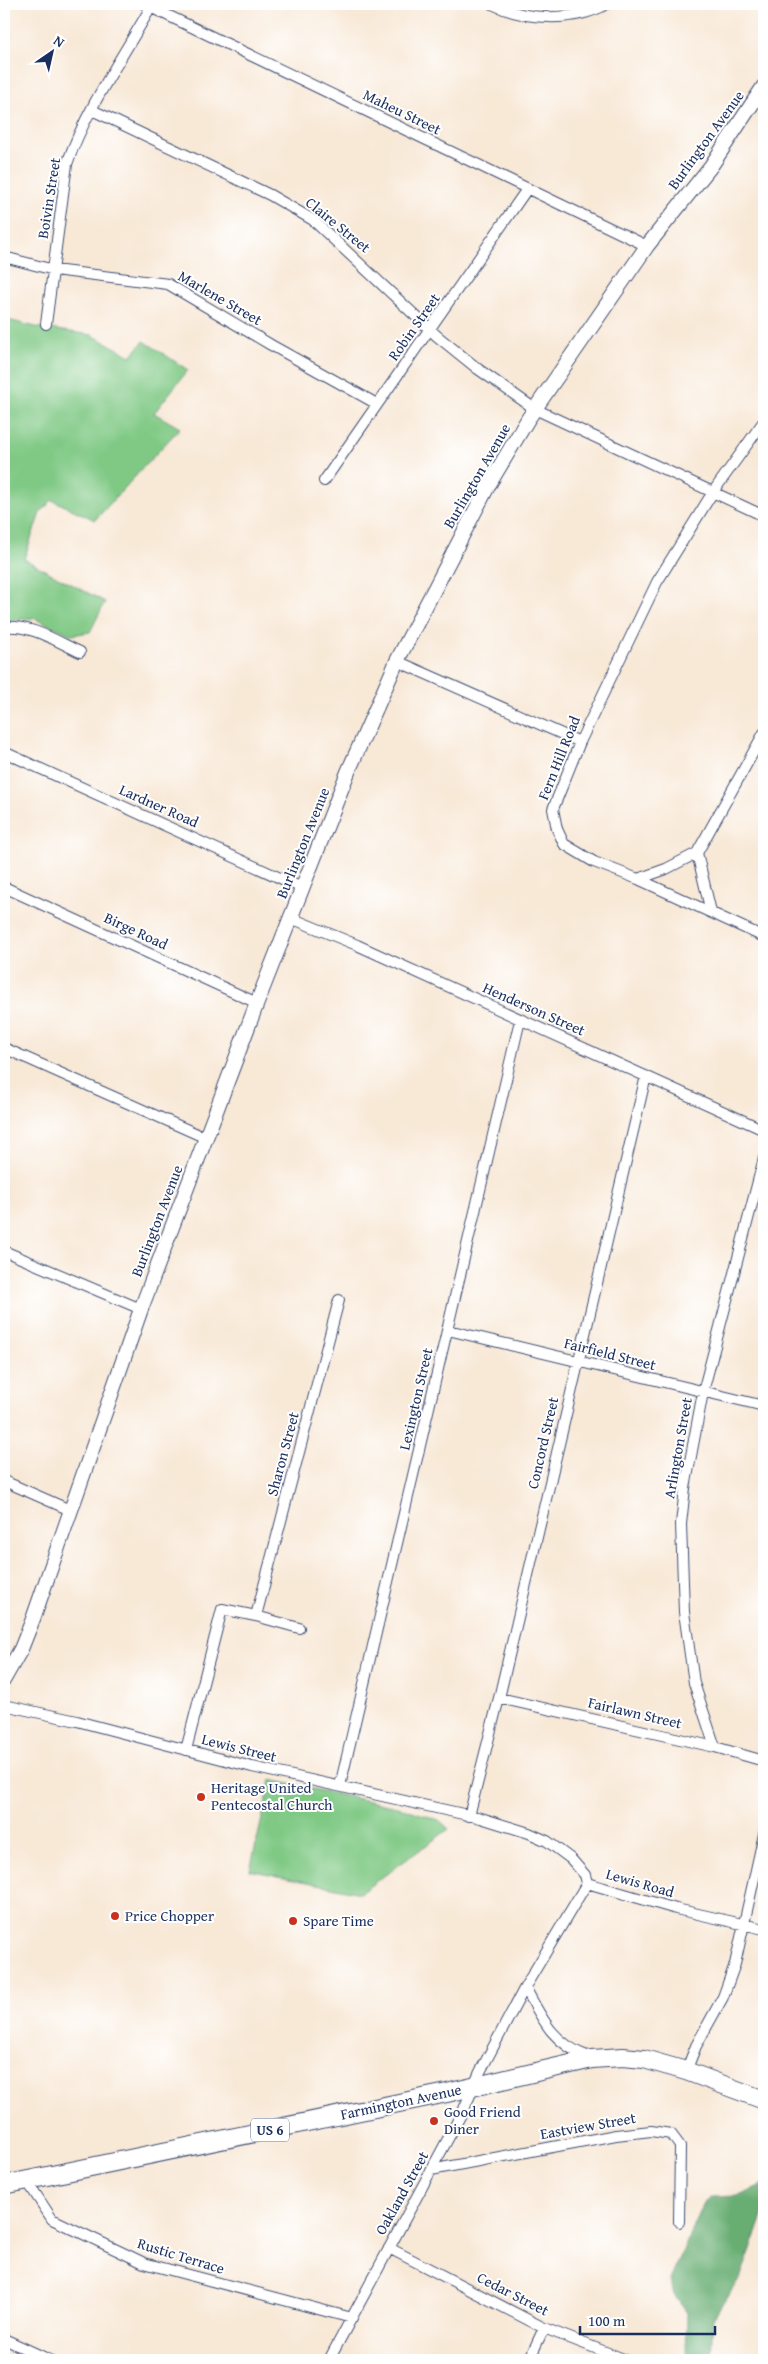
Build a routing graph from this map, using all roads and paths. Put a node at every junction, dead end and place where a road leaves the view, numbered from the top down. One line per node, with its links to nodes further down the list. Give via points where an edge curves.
1 (492, 4): 2 (street, via 505,10 554,18 594,11)
2 (608, 4)
3 (148, 6): 5 (street, Boivin Street); 6 (street, Maheu Street)
4 (764, 86): 7 (main road, Burlington Avenue, via 710,166)
5 (92, 110): 9 (street, Boivin Street, via 67,164); 11 (street, Claire Street, via 296,209 327,232)
6 (527, 189): 7 (street, Maheu Street); 11 (street, Robin Street)
7 (647, 246): 13 (main road, Burlington Avenue)
8 (4, 258): 9 (street, Marlene Street)
9 (54, 270): 10 (street, Boivin Street); 12 (street, Marlene Street, via 168,284)
10 (46, 324)
11 (431, 329): 12 (street, Robin Street); 13 (street, Claire Street)
12 (377, 404): 15 (street, Robin Street)
13 (535, 409): 16 (street, Claire Street); 20 (main road, Burlington Avenue, via 488,486)
14 (764, 421): 16 (street, Fern Hill Road)
15 (324, 481)
16 (713, 492): 17 (street, Claire Street); 22 (street, Fern Hill Road, via 657,582)
17 (764, 516)
18 (4, 627): 19 (street, via 34,631)
19 (80, 652)
20 (397, 661): 22 (street); 27 (main road, Burlington Avenue)
21 (764, 733): 24 (street)
22 (580, 742): 25 (street, Fern Hill Road, via 553,809 557,830 564,844 594,862)
23 (4, 752): 27 (street, Lardner Road)
24 (697, 853): 25 (street); 28 (street)
25 (638, 879): 28 (street, Fern Hill Road)
26 (4, 887): 31 (street, Birge Road)
27 (302, 888): 29 (main road, Burlington Avenue)
28 (711, 912): 30 (street, Fern Hill Road)
29 (291, 918): 31 (main road, Burlington Avenue); 32 (street, Henderson Street)
30 (764, 937)
31 (257, 1002): 36 (main road, Burlington Avenue)
32 (520, 1020): 34 (street, Henderson Street); 41 (street, Lexington Street)
33 (4, 1048): 36 (street)
34 (646, 1076): 35 (street, Henderson Street); 42 (street, Concord Street)
35 (764, 1130)
36 (206, 1138): 40 (main road, Burlington Avenue)
37 (764, 1158): 43 (street, Arlington Street)
38 (4, 1251): 40 (street)
39 (339, 1300): 47 (street, Sharon Street)
40 (141, 1310): 46 (main road, Burlington Avenue)
41 (448, 1330): 42 (street, Fairfield Street); 55 (street, Lexington Street)
42 (578, 1361): 43 (street, Fairfield Street); 50 (street, Concord Street)
43 (703, 1392): 44 (street, Fairfield Street); 52 (street, Arlington Street, via 681,1524 684,1612 694,1683)
44 (764, 1406)
45 (4, 1481): 46 (street)
46 (70, 1510): 49 (main road, Burlington Avenue, via 26,1635)
47 (256, 1616): 48 (street); 53 (street, via 222,1610)
48 (299, 1628)
49 (4, 1679)
50 (499, 1698): 52 (street, Fairlawn Street); 56 (street, Concord Street)
51 (4, 1704): 53 (street, Lewis Street)
52 (715, 1747): 54 (street, Fairlawn Street)
53 (186, 1750): 55 (street, Lewis Street)
54 (764, 1761)
55 (340, 1786): 56 (street, Lewis Street)
56 (469, 1816): 58 (street, Lewis Road, via 547,1841 571,1859)
57 (764, 1834): 59 (street)
58 (588, 1883): 59 (street, Lewis Road); 61 (street, Oakland Street)
59 (743, 1925): 60 (street, Lewis Road); 63 (street, via 735,1964 723,1997)
60 (764, 1929)
61 (525, 1987): 62 (street, via 557,2039); 64 (street, Oakland Street)
62 (592, 2059): 63 (highway, Farmington Avenue / US 6, via 623,2056); 64 (highway, Farmington Avenue / US 6)
63 (686, 2071): 65 (highway, Farmington Avenue / US 6)
64 (473, 2086): 66 (street, Oakland Street); 67 (highway, Farmington Avenue / US 6)
65 (764, 2100)
66 (432, 2170): 69 (street, Eastview Street, via 616,2135 651,2131 671,2134 678,2141 680,2152); 70 (street, Oakland Street)
67 (27, 2181): 68 (highway, Farmington Avenue / US 6); 71 (street, Rustic Terrace, via 52,2219 144,2264)
68 (4, 2185)
69 (679, 2222)
70 (389, 2248): 71 (street, Oakland Street); 72 (street, Cedar Street)
71 (352, 2318): 75 (street, Oakland Street)
72 (544, 2328): 76 (street); 77 (street, Cedar Street)
73 (4, 2339): 74 (street)
74 (50, 2360)
75 (329, 2360)
76 (529, 2360)
77 (626, 2360)

